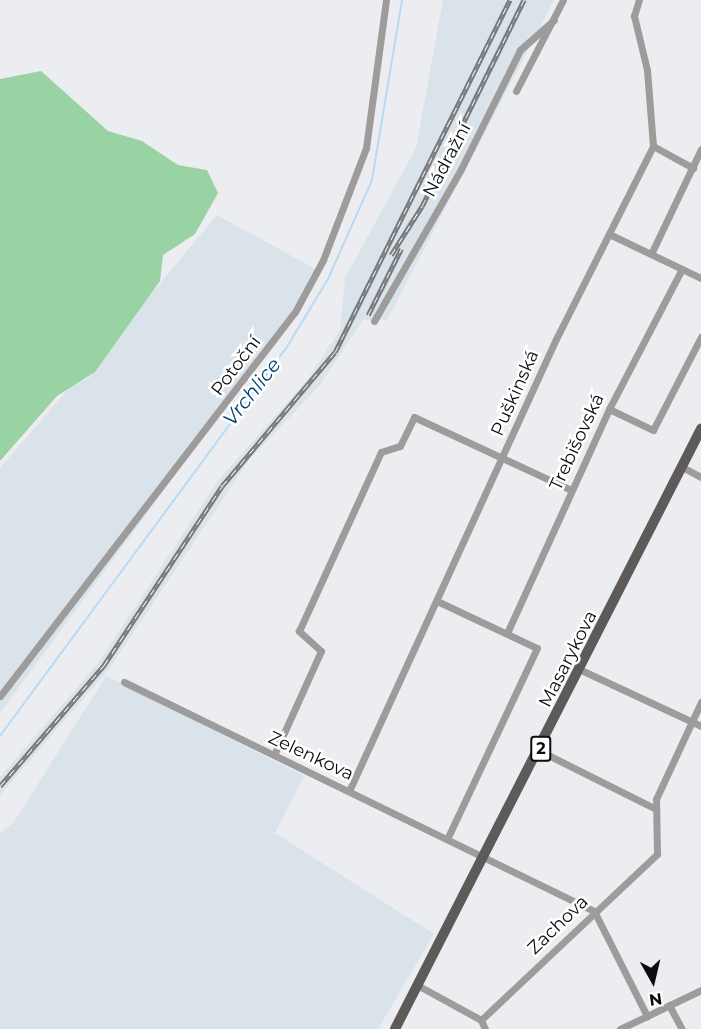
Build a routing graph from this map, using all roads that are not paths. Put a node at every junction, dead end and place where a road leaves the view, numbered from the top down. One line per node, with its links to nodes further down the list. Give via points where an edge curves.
1 (386, 0): 25 (street, Potoční, via 366,148 322,260 295,312)
2 (563, 0): 4 (street, Nádražní)
3 (639, 0): 6 (street, Puškinská, via 634,16 651,102)
4 (554, 20): 5 (street, Nádražní); 13 (street, Nádražní, via 520,50 461,169)
5 (516, 91)
6 (653, 146): 8 (street); 9 (street, Puškinská)
7 (701, 149): 8 (street)
8 (693, 168): 10 (street)
9 (609, 234): 10 (street); 17 (street, Puškinská)
10 (651, 254): 11 (street)
11 (682, 269): 12 (street); 15 (street, Trebišovská)
12 (701, 278)
13 (374, 321)
14 (701, 337): 15 (street, via 654,430)
15 (609, 409): 20 (street, Trebišovská)
16 (701, 429): 18 (main road, Masarykova / 2)
17 (502, 459): 20 (street); 21 (street, Puškinská); 30 (street, via 414,417 399,446 381,452 299,631 320,648 320,657)
18 (682, 467): 19 (street); 23 (main road, Masarykova / 2)
19 (701, 477)
20 (571, 490): 22 (street, Trebišovská)
21 (437, 601): 22 (street, Masarykova); 31 (street, Puškinská)
22 (507, 633): 33 (street, Masarykova, via 537,648)
23 (581, 670): 27 (street); 29 (main road, Masarykova / 2)
24 (124, 682): 30 (street, Zelenkova)
25 (0, 696)
26 (701, 702): 27 (street)
27 (692, 721): 28 (street); 32 (street)
28 (701, 726)
29 (540, 752): 32 (street); 34 (main road, Masarykova / 2)
30 (274, 755): 31 (street, Zelenkova)
31 (349, 791): 33 (street, Zelenkova)
32 (656, 809): 35 (street, Zachova, via 657,854)
33 (448, 837): 34 (street, Zelenkova)
34 (488, 856): 35 (street, Zelenkova); 36 (main road, Masarykova / 2)
35 (594, 912): 39 (street); 40 (street, Zachova)
36 (419, 986): 40 (street); 41 (main road, Masarykova / 2)
37 (701, 990): 38 (street)
38 (669, 1005): 39 (street); 44 (street)
39 (647, 1016): 43 (street)
40 (481, 1020): 42 (street)
41 (395, 1029)
42 (485, 1029)
43 (620, 1029)
44 (682, 1029)

